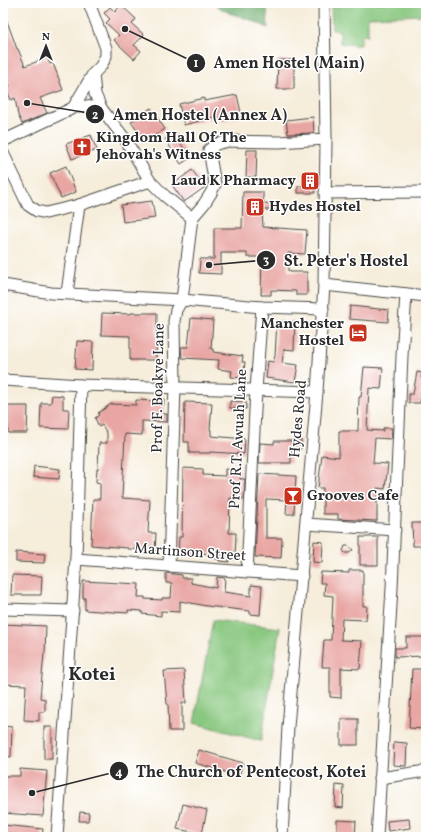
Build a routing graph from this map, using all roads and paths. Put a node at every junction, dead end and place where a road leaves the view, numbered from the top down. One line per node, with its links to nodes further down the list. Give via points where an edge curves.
1 (89, 3): 3 (street, via 107,52 101,66)
2 (324, 3): 6 (street, Hydes Road)
3 (93, 74): 4 (street); 5 (street, via 95,94)
4 (73, 108): 5 (street); 7 (street)
5 (101, 108): 9 (street, via 125,139)
6 (326, 139): 10 (street, Hydes Road); 13 (street, via 279,142 229,141 216,144 209,150 215,184 204,204)
7 (3, 141)
8 (3, 153): 12 (street, via 28,206 46,213)
9 (150, 181): 12 (street); 13 (street)
10 (325, 192): 11 (street); 15 (street, Hydes Road)
11 (426, 192)
12 (79, 205): 16 (street)
13 (192, 218): 19 (street, Prof F. Boakye Lane)
14 (3, 285): 16 (street)
15 (324, 285): 17 (street); 21 (street, Hydes Road)
16 (67, 293): 19 (street)
17 (406, 294): 18 (street); 28 (street)
18 (426, 296)
19 (182, 300): 20 (street); 24 (street, Prof F. Boakye Lane, via 176,310 174,321)
20 (262, 307): 21 (street); 25 (street, Prof R.T. Awuah Lane)
21 (322, 309): 26 (street, Hydes Road)
22 (3, 380): 23 (street)
23 (81, 385): 24 (street); 29 (street)
24 (175, 387): 25 (street); 30 (street, Prof F. Boakye Lane)
25 (256, 390): 26 (street); 31 (street, Prof R.T. Awuah Lane)
26 (317, 392): 27 (street, Hydes Road)
27 (306, 524): 28 (street); 32 (street, Hydes Road)
28 (395, 530): 36 (street)
29 (76, 558): 30 (street, Martinson Street); 34 (street)
30 (169, 566): 31 (street, Martinson Street)
31 (247, 572): 32 (street, Martinson Street)
32 (302, 576): 38 (street, Hydes Road, via 288,727)
33 (3, 609): 34 (street)
34 (73, 611): 37 (street)
35 (426, 770): 36 (street)
36 (380, 778): 39 (street)
37 (57, 837)
38 (282, 837)
39 (377, 837)

